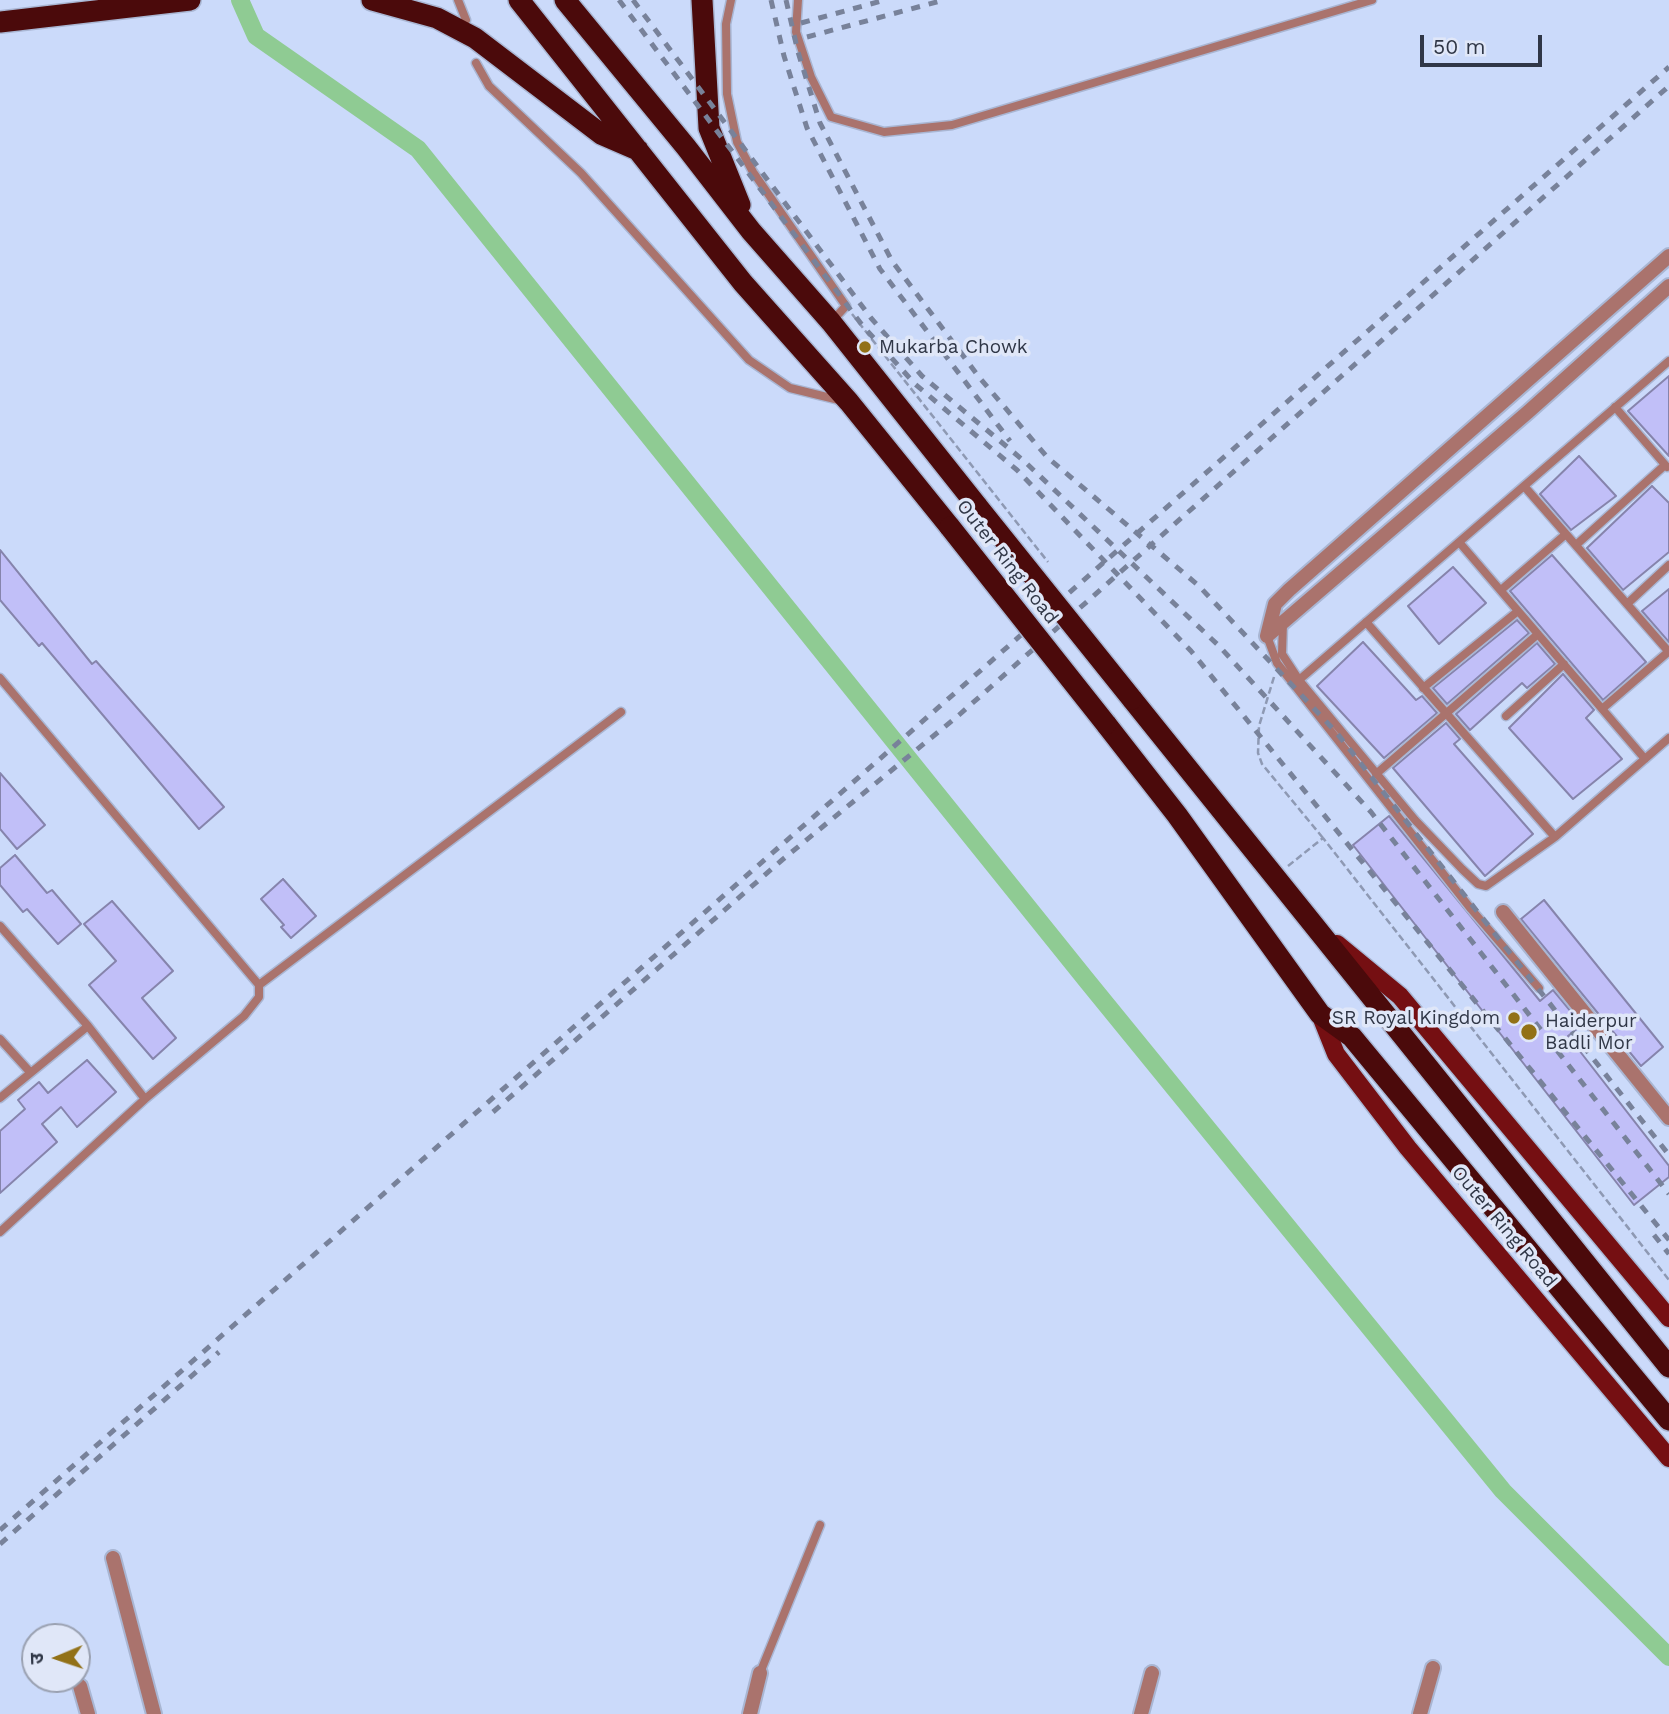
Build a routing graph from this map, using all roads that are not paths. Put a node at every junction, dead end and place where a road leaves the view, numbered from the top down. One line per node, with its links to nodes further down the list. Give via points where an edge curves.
1 (190, 0): 11 (highway)
2 (372, 0): 13 (highway, via 437,19 475,38 601,134)
3 (458, 0): 10 (lane)
4 (519, 0): 13 (highway, Outer Ring Road)
5 (565, 0): 14 (highway)
6 (731, 0): 17 (lane, via 726,24 727,94 737,142 846,306)
7 (798, 0): 8 (lane, via 796,32 831,117 884,131 952,125)
8 (1372, 0)
9 (702, 2): 14 (highway, via 709,128)
10 (466, 20)
11 (0, 22)
12 (476, 63): 19 (lane, via 489,86 581,173 749,360 790,388)
13 (641, 151): 19 (highway, Outer Ring Road, via 744,283)
14 (751, 231): 17 (highway, Outer Ring Road)
15 (1669, 256): 28 (street)
16 (1669, 286): 32 (street)
17 (831, 322): 50 (highway, Outer Ring Road, bridge)
18 (1669, 361): 20 (lane)
19 (849, 402): 53 (highway, Outer Ring Road, bridge, via 1177,815)
20 (1615, 407): 21 (lane); 22 (lane)
21 (1667, 467): 25 (lane)
22 (1524, 486): 23 (lane); 24 (lane)
23 (1566, 534): 25 (lane); 27 (lane)
24 (1459, 542): 27 (lane); 31 (lane)
25 (1576, 545): 29 (lane)
26 (1669, 565): 29 (lane)
27 (1501, 590): 30 (lane)
28 (1275, 604): 32 (lane); 34 (street)
29 (1627, 604): 35 (lane)
30 (1518, 611): 33 (lane); 39 (lane)
31 (1366, 622): 38 (lane); 39 (lane)
32 (1284, 624): 34 (street); 38 (lane, via 1283,654)
33 (1538, 634): 36 (lane); 42 (lane)
34 (1267, 636): 52 (lane, via 1277,663)
35 (1669, 652): 40 (lane)
36 (1564, 664): 40 (lane); 43 (lane)
37 (0, 678): 51 (lane)
38 (1299, 680): 46 (lane)
39 (1423, 688): 42 (lane)
40 (1602, 709): 45 (lane)
41 (621, 712): 51 (lane)
42 (1447, 714): 46 (lane); 47 (lane)
43 (1506, 716)
44 (1669, 738): 45 (lane)
45 (1645, 759): 47 (lane)
46 (1376, 774): 47 (lane, via 1478,884 1491,885)
47 (1555, 837)
48 (1503, 912): 59 (street)
49 (0, 926): 54 (lane)
50 (1315, 926): 61 (main road, Outer Ring Road, via 1400,996); 62 (highway, Outer Ring Road)
51 (259, 985): 58 (lane, via 253,1007)
52 (1539, 988)
53 (1321, 1014): 63 (highway, Outer Ring Road, via 1352,1037); 64 (main road, Outer Ring Road, via 1336,1054 1408,1148)
54 (88, 1026): 56 (lane); 58 (lane)
55 (0, 1039): 56 (lane)
56 (30, 1072): 57 (lane)
57 (0, 1098)
58 (145, 1099): 60 (lane)
59 (1669, 1118)
60 (0, 1232)
61 (1669, 1318)
62 (1669, 1367)
63 (1669, 1420)
64 (1669, 1458)
65 (820, 1525): 68 (lane)
66 (113, 1558): 72 (street)
67 (1433, 1668): 75 (street)
68 (760, 1673): 73 (street)
69 (1152, 1673): 74 (street)
70 (82, 1693): 71 (street)
71 (88, 1714)
72 (154, 1714)
73 (750, 1714)
74 (1141, 1714)
75 (1420, 1714)

